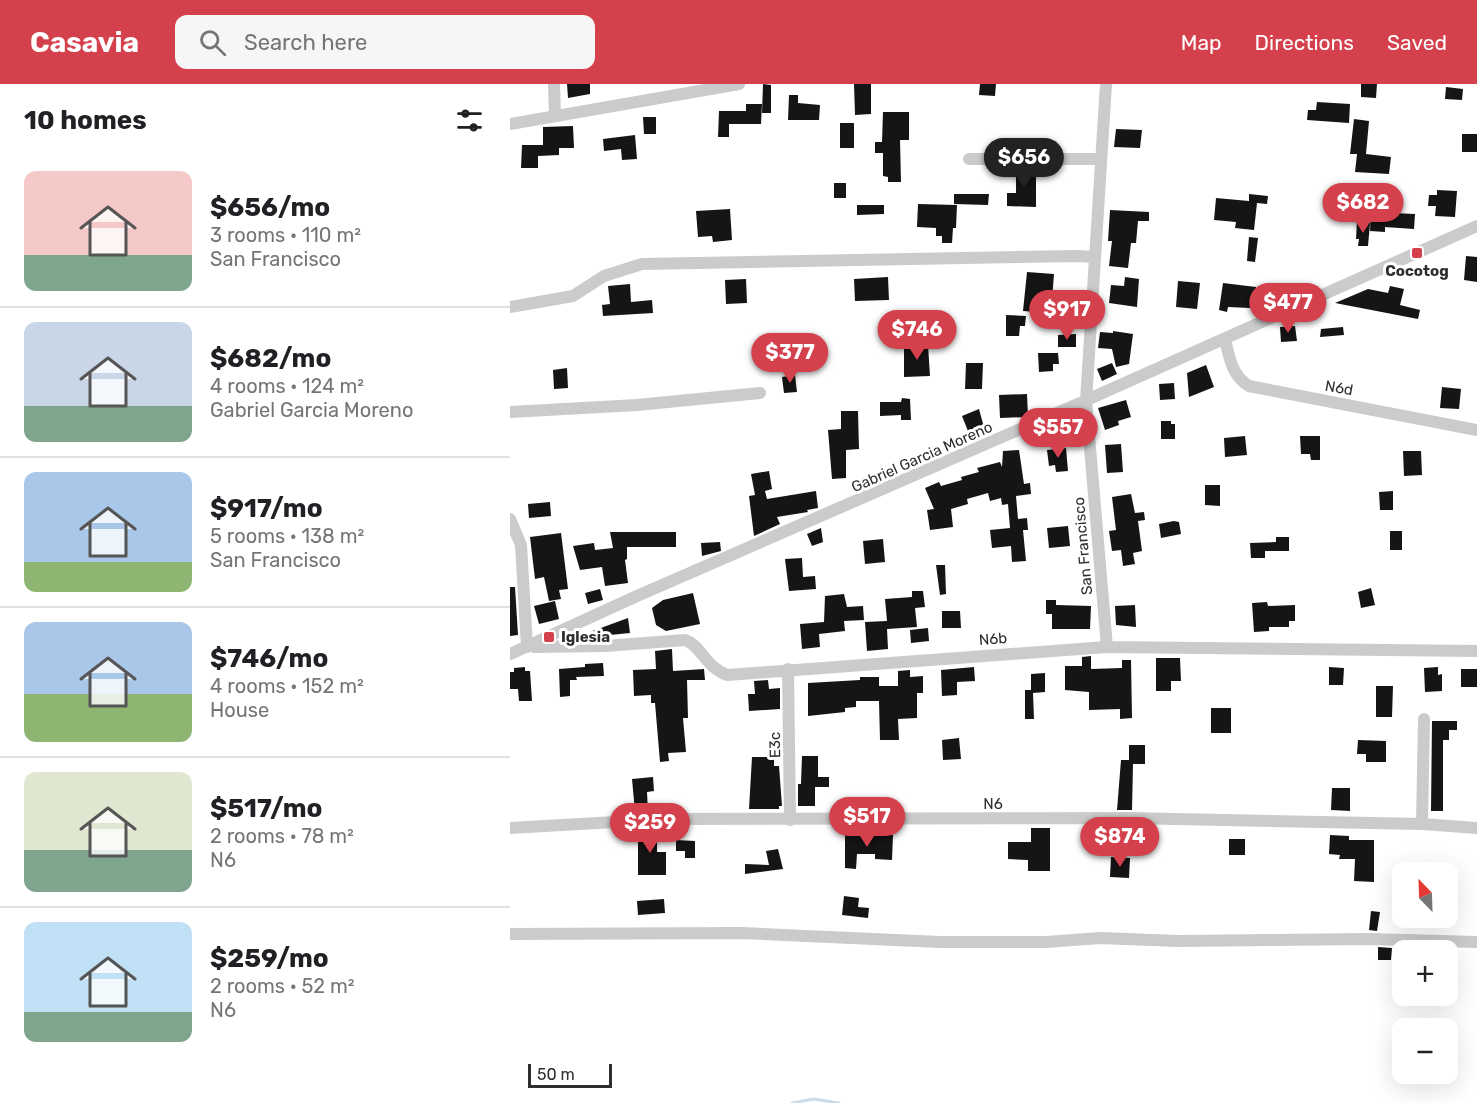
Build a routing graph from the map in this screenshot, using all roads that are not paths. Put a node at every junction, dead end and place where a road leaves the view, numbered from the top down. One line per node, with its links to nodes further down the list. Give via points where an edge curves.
1 (554, 84): 4 (street)
2 (739, 84): 4 (street)
3 (1106, 84): 7 (street, San Francisco)
4 (555, 115): 5 (street)
5 (510, 124)
6 (969, 159): 7 (street)
7 (1100, 159): 9 (street, San Francisco)
8 (1477, 226): 11 (street, Gabriel Garcia Moreno)
9 (1095, 257): 10 (street, via 642,264 604,276 573,296); 13 (street, San Francisco)
10 (510, 307)
11 (1225, 339): 13 (street, Gabriel Garcia Moreno); 15 (street, N6d, via 1231,365 1248,386)
12 (760, 393): 14 (street)
13 (1086, 401): 18 (street, San Francisco); 19 (street, Gabriel Garcia Moreno)
14 (510, 412)
15 (1477, 430)
16 (510, 519): 17 (street)
17 (514, 533): 19 (street, via 521,545)
18 (1107, 646): 20 (street, N6b); 22 (street, N6b)
19 (527, 647): 21 (street, Gabriel Garcia Moreno); 22 (street, N6b, via 685,640 714,670 727,675)
20 (1477, 651)
21 (510, 654)
22 (788, 669): 24 (street, E3c)
23 (1424, 719): 25 (street)
24 (790, 820): 25 (street, N6, via 1127,818); 26 (street, N6, via 667,819)
25 (1422, 824): 27 (street, N6)
26 (510, 828)
27 (1477, 828)
28 (510, 934): 29 (street, via 742,933 940,942 1100,938)
29 (1477, 942)

